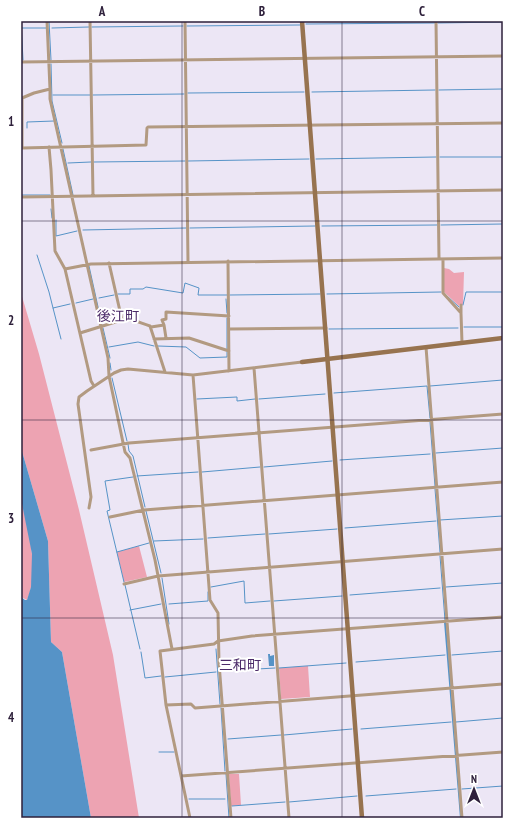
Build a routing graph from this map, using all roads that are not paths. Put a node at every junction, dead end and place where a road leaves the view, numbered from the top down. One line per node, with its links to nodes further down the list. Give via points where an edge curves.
1 (47, 21): 10 (street)
2 (90, 21): 11 (street)
3 (185, 21): 9 (street)
4 (302, 21): 8 (street)
5 (436, 21): 6 (street)
6 (437, 56): 7 (street); 8 (street); 15 (street)
7 (503, 56)
8 (305, 58): 9 (street); 16 (street)
9 (185, 59): 11 (street); 17 (street)
10 (50, 61): 11 (street); 12 (street); 13 (street)
11 (91, 61): 19 (street)
12 (21, 62)
13 (50, 89): 18 (street); 20 (street, via 22,98 22,148)
14 (503, 123): 15 (street)
15 (438, 124): 16 (street); 22 (street)
16 (310, 125): 17 (street); 23 (street)
17 (186, 127): 19 (street, via 148,127 146,145); 24 (street)
18 (61, 146): 19 (street); 20 (street); 26 (street)
19 (92, 146): 27 (street)
20 (49, 147): 25 (street)
21 (503, 190): 22 (street)
22 (438, 191): 23 (street); 30 (street)
23 (316, 193): 24 (street); 31 (street)
24 (187, 194): 27 (street); 33 (street)
25 (52, 196): 26 (street); 28 (street); 36 (street, via 55,251)
26 (72, 196): 27 (street); 35 (street)
27 (93, 196)
28 (22, 197)
29 (503, 258): 30 (street)
30 (441, 259): 31 (street); 38 (street, via 443,293)
31 (320, 260): 32 (street); 44 (street)
32 (228, 261): 33 (street); 39 (street)
33 (188, 262): 34 (street)
34 (109, 263): 35 (street); 40 (street)
35 (87, 264): 36 (street); 42 (street)
36 (65, 269): 46 (street)
37 (461, 306): 38 (street)
38 (461, 313): 50 (street)
39 (229, 316): 41 (street, via 166,312 166,319 162,320); 45 (street)
40 (122, 320): 42 (street); 43 (street, via 131,319)
41 (164, 325): 43 (street); 48 (street)
42 (101, 326): 46 (street); 59 (street)
43 (150, 327): 47 (street)
44 (326, 328): 45 (street); 53 (street)
45 (229, 329): 52 (street)
46 (80, 334): 60 (street)
47 (154, 338): 48 (street); 57 (street)
48 (166, 338): 52 (street, via 189,338)
49 (503, 338): 50 (street)
50 (462, 343): 51 (street)
51 (426, 347): 53 (street); 62 (street)
52 (229, 351): 56 (street)
53 (328, 360): 54 (street); 63 (street)
54 (302, 362): 55 (street)
55 (254, 368): 56 (street); 64 (street)
56 (229, 371): 58 (street)
57 (165, 372): 58 (street); 59 (street, via 128,369)
58 (193, 375): 65 (street)
59 (109, 376): 60 (street); 66 (street)
60 (94, 386): 73 (street, via 80,398 78,404 91,498)
61 (503, 414): 62 (street)
62 (432, 420): 63 (street); 69 (street)
63 (333, 427): 64 (street); 70 (street)
64 (259, 433): 65 (street); 71 (street)
65 (198, 438): 66 (street); 72 (street)
66 (126, 443): 67 (street); 74 (street, via 125,452 130,458)
67 (91, 450)
68 (503, 482): 69 (street)
69 (435, 487): 70 (street); 77 (street)
70 (338, 494): 71 (street); 78 (street)
71 (265, 500): 72 (street); 79 (street)
72 (203, 505): 74 (street); 80 (street)
73 (89, 508)
74 (142, 510): 75 (street); 81 (street)
75 (110, 517)
76 (503, 549): 77 (street)
77 (442, 554): 78 (street); 84 (street)
78 (343, 562): 79 (street); 85 (street)
79 (269, 567): 80 (street); 86 (street)
80 (208, 572): 81 (street); 87 (street, via 210,600 218,613)
81 (158, 576): 82 (street); 88 (street)
82 (124, 584)
83 (503, 617): 84 (street)
84 (447, 621): 85 (street); 90 (street)
85 (348, 628): 86 (street); 91 (street)
86 (274, 634): 87 (street); 92 (street)
87 (218, 642): 88 (street); 94 (street)
88 (172, 649): 93 (street, via 160,651)
89 (503, 684): 90 (street)
90 (451, 688): 91 (street); 96 (street)
91 (354, 696): 92 (street); 97 (street)
92 (280, 702): 94 (street); 98 (street)
93 (166, 705): 94 (street, via 191,704 195,708); 100 (street)
94 (223, 706): 99 (street)
95 (503, 752): 96 (street)
96 (456, 756): 97 (street); 105 (street)
97 (359, 763): 98 (street); 104 (street)
98 (285, 768): 99 (street); 103 (street)
99 (226, 773): 100 (street); 102 (street)
100 (182, 776): 101 (street)
101 (190, 818)
102 (231, 818)
103 (289, 818)
104 (362, 818)
105 (462, 818)

